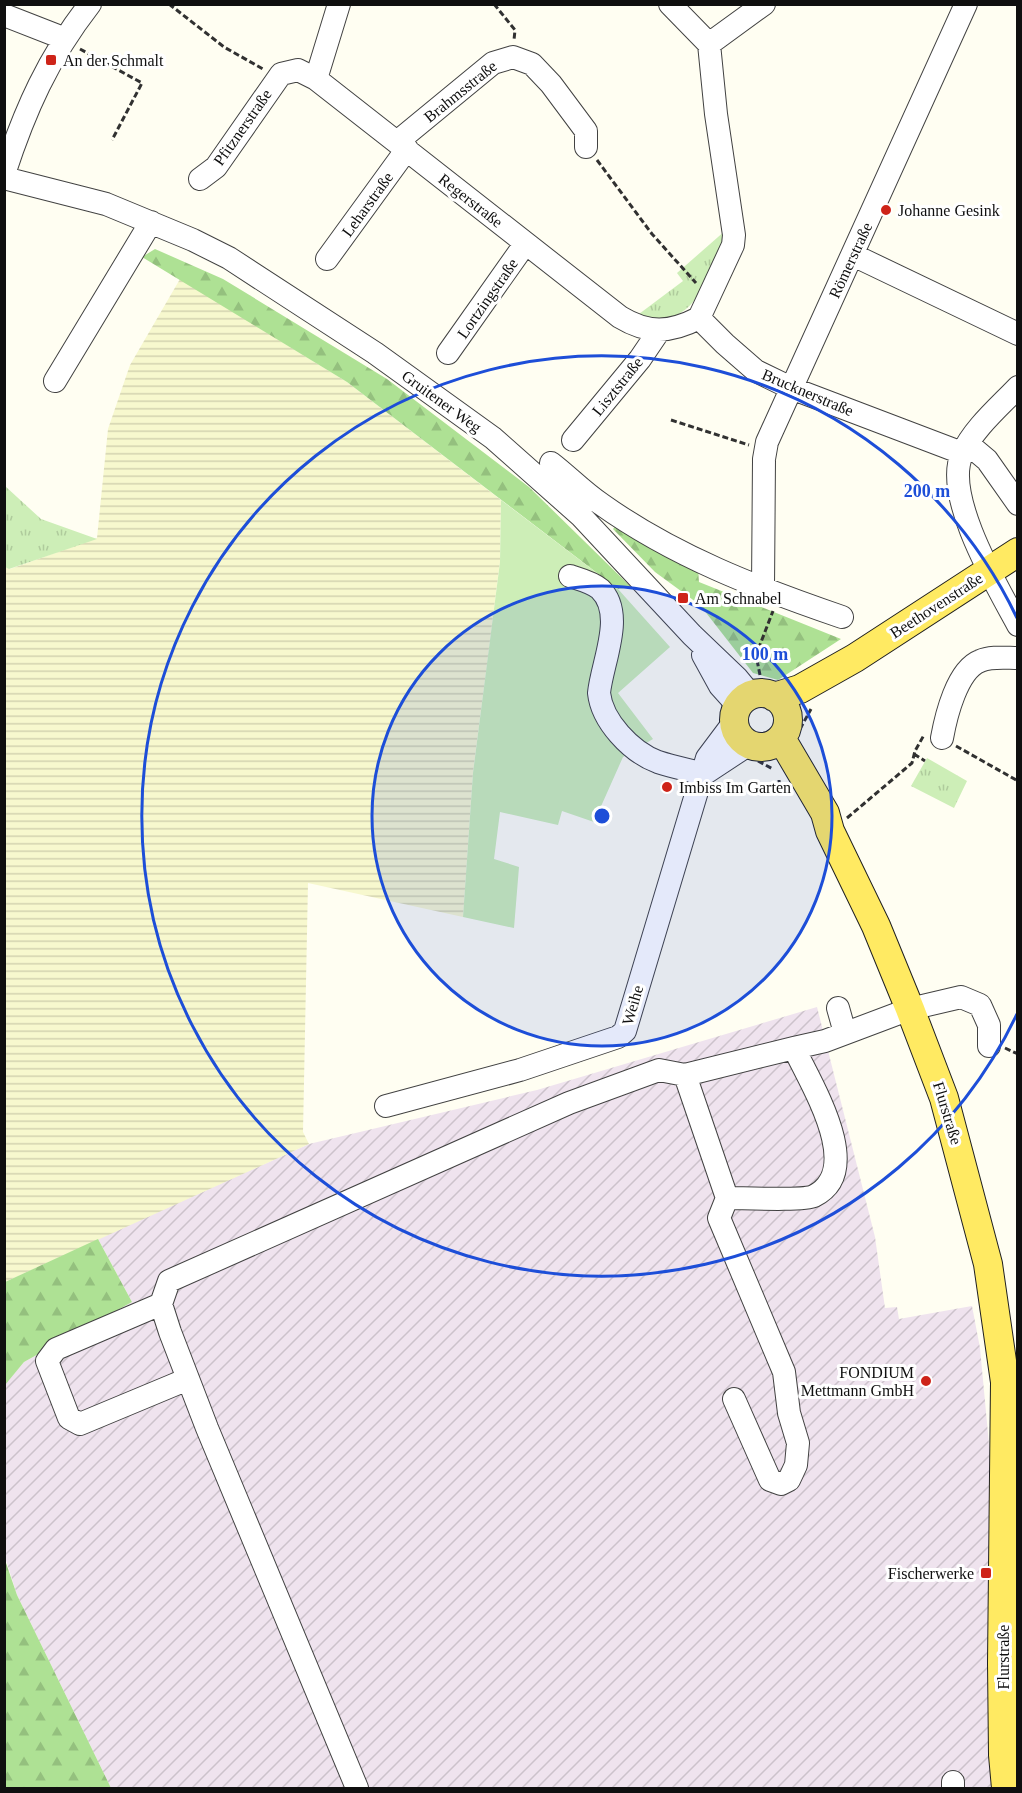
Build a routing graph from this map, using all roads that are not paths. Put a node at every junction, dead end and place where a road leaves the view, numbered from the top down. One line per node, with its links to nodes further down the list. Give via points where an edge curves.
1 (90, 4): 7 (street)
2 (339, 4): 9 (street)
3 (670, 4): 8 (street)
4 (764, 4): 8 (street)
5 (966, 4): 16 (street, Römerstraße)
6 (4, 15): 7 (street)
7 (63, 39): 12 (street, via 31,98)
8 (710, 44): 18 (street, via 734,241)
9 (316, 79): 10 (street, Regerstraße); 13 (street, Pfitznerstraße, via 298,70 278,78 216,167)
10 (402, 146): 11 (street, Brahmsstraße, via 493,63 513,57 532,64 551,84 586,131); 15 (street, Regerstraße); 17 (street, Leharstraße)
11 (586, 147)
12 (4, 176): 14 (street, Gruitener Weg, via 106,204)
13 (200, 179)
14 (151, 222): 22 (street); 36 (street, Gruitener Weg, via 229,258 375,353 493,438 586,521 737,678)
15 (525, 244): 19 (street, Regerstraße, via 635,327); 21 (street, Lortzingstraße)
16 (853, 255): 20 (street); 24 (street, Römerstraße)
17 (327, 259)
18 (699, 318): 19 (street); 24 (street, Brucknerstraße, via 742,360)
19 (659, 332): 25 (street, Lisztstraße)
20 (1017, 334)
21 (448, 353)
22 (55, 381)
23 (1017, 387): 26 (street)
24 (792, 388): 26 (street, Brucknerstraße); 32 (street, Römerstraße, via 765,451)
25 (573, 440)
26 (965, 448): 28 (street, via 987,460); 30 (street, via 957,467 959,495)
27 (551, 463): 32 (street, via 599,504 660,541)
28 (1017, 504)
29 (1017, 552): 30 (main road, Beethovenstraße)
30 (989, 570): 34 (street); 36 (main road, Beethovenstraße)
31 (570, 576): 38 (street, via 599,588 612,611 599,693 610,722 636,749 656,761)
32 (771, 592): 33 (street)
33 (842, 617)
34 (1017, 625)
35 (1017, 658): 37 (street, via 982,660 970,669 949,706)
36 (761, 722): 38 (street, Weihe, via 707,758); 39 (main road, Gruitener Weg, via 781,769 808,813 830,831)
37 (942, 738)
38 (704, 774): 46 (street, Weihe, via 677,882 629,1010 628,1024 618,1037 520,1070)
39 (845, 858): 41 (main road, Flurstraße)
40 (838, 1008): 42 (street)
41 (910, 1009): 42 (street); 43 (street, via 946,996 982,1001 989,1025); 50 (main road, Flurstraße, via 944,1098 970,1188)
42 (845, 1033): 44 (street)
43 (989, 1046)
44 (794, 1048): 45 (street); 47 (street, via 832,1127 836,1163 831,1182 813,1197)
45 (685, 1075): 47 (street); 48 (street, via 659,1070 568,1103 169,1281)
46 (386, 1106)
47 (727, 1198): 51 (street, via 720,1218 784,1371 789,1413 798,1443 796,1465 789,1480 781,1484 770,1480)
48 (161, 1304): 49 (street); 49 (street, via 56,1349 47,1361 69,1418 80,1424)
49 (188, 1379): 52 (street)
50 (1011, 1382): 53 (main road, Flurstraße, via 1002,1676)
51 (734, 1399)
52 (357, 1788)
53 (1006, 1788)

